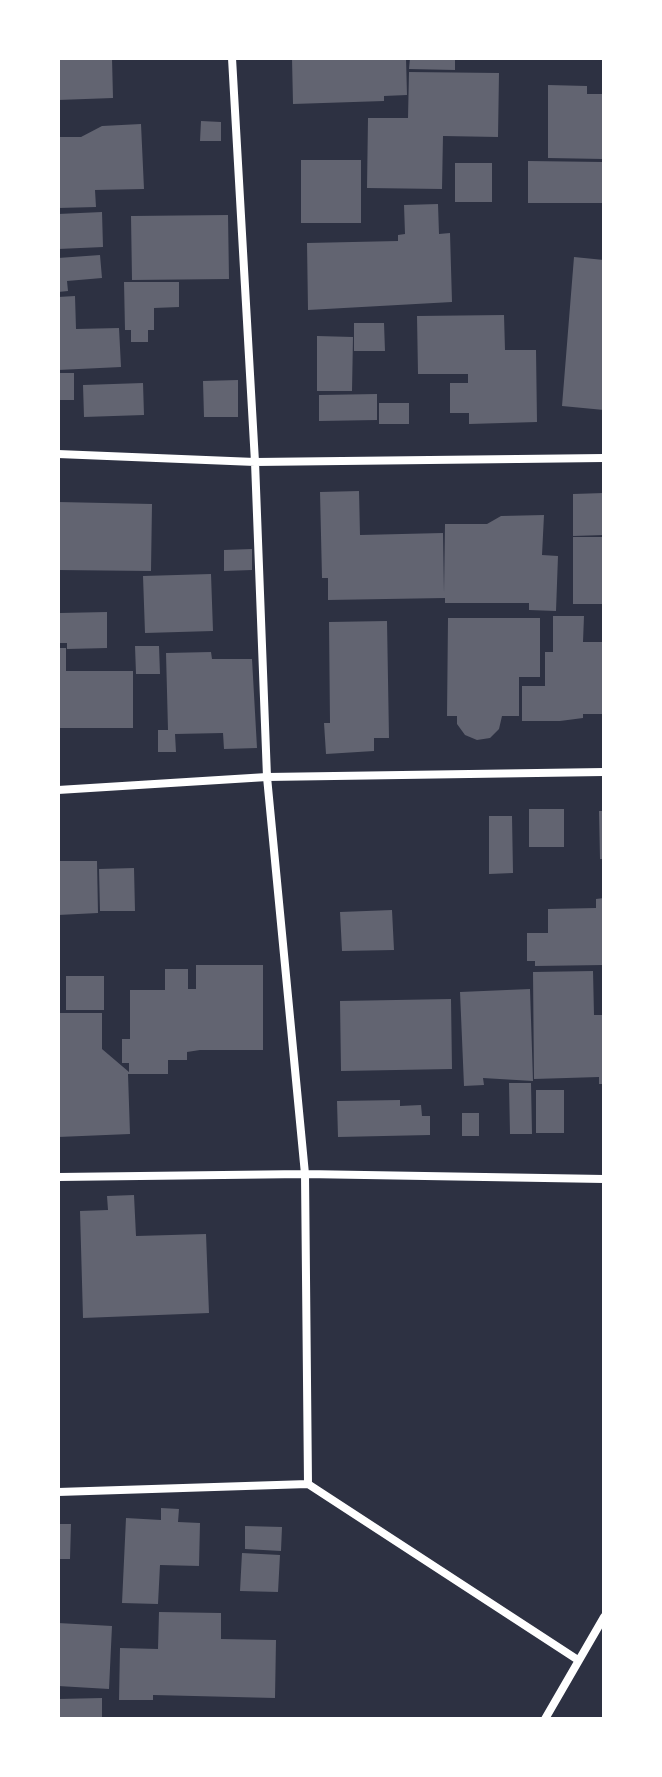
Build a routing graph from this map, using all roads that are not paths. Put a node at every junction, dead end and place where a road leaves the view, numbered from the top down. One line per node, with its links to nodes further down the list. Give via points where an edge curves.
1 (232, 58): 4 (street)
2 (58, 454): 4 (street)
3 (604, 458): 4 (street)
4 (255, 462): 6 (street)
5 (604, 772): 6 (street)
6 (267, 777): 7 (street); 8 (street)
7 (58, 790)
8 (305, 1174): 9 (street); 10 (street); 11 (street)
9 (58, 1177)
10 (604, 1179)
11 (308, 1484): 12 (street); 14 (street)
12 (58, 1492)
13 (604, 1617): 14 (street)
14 (578, 1660): 15 (street)
15 (545, 1719)

